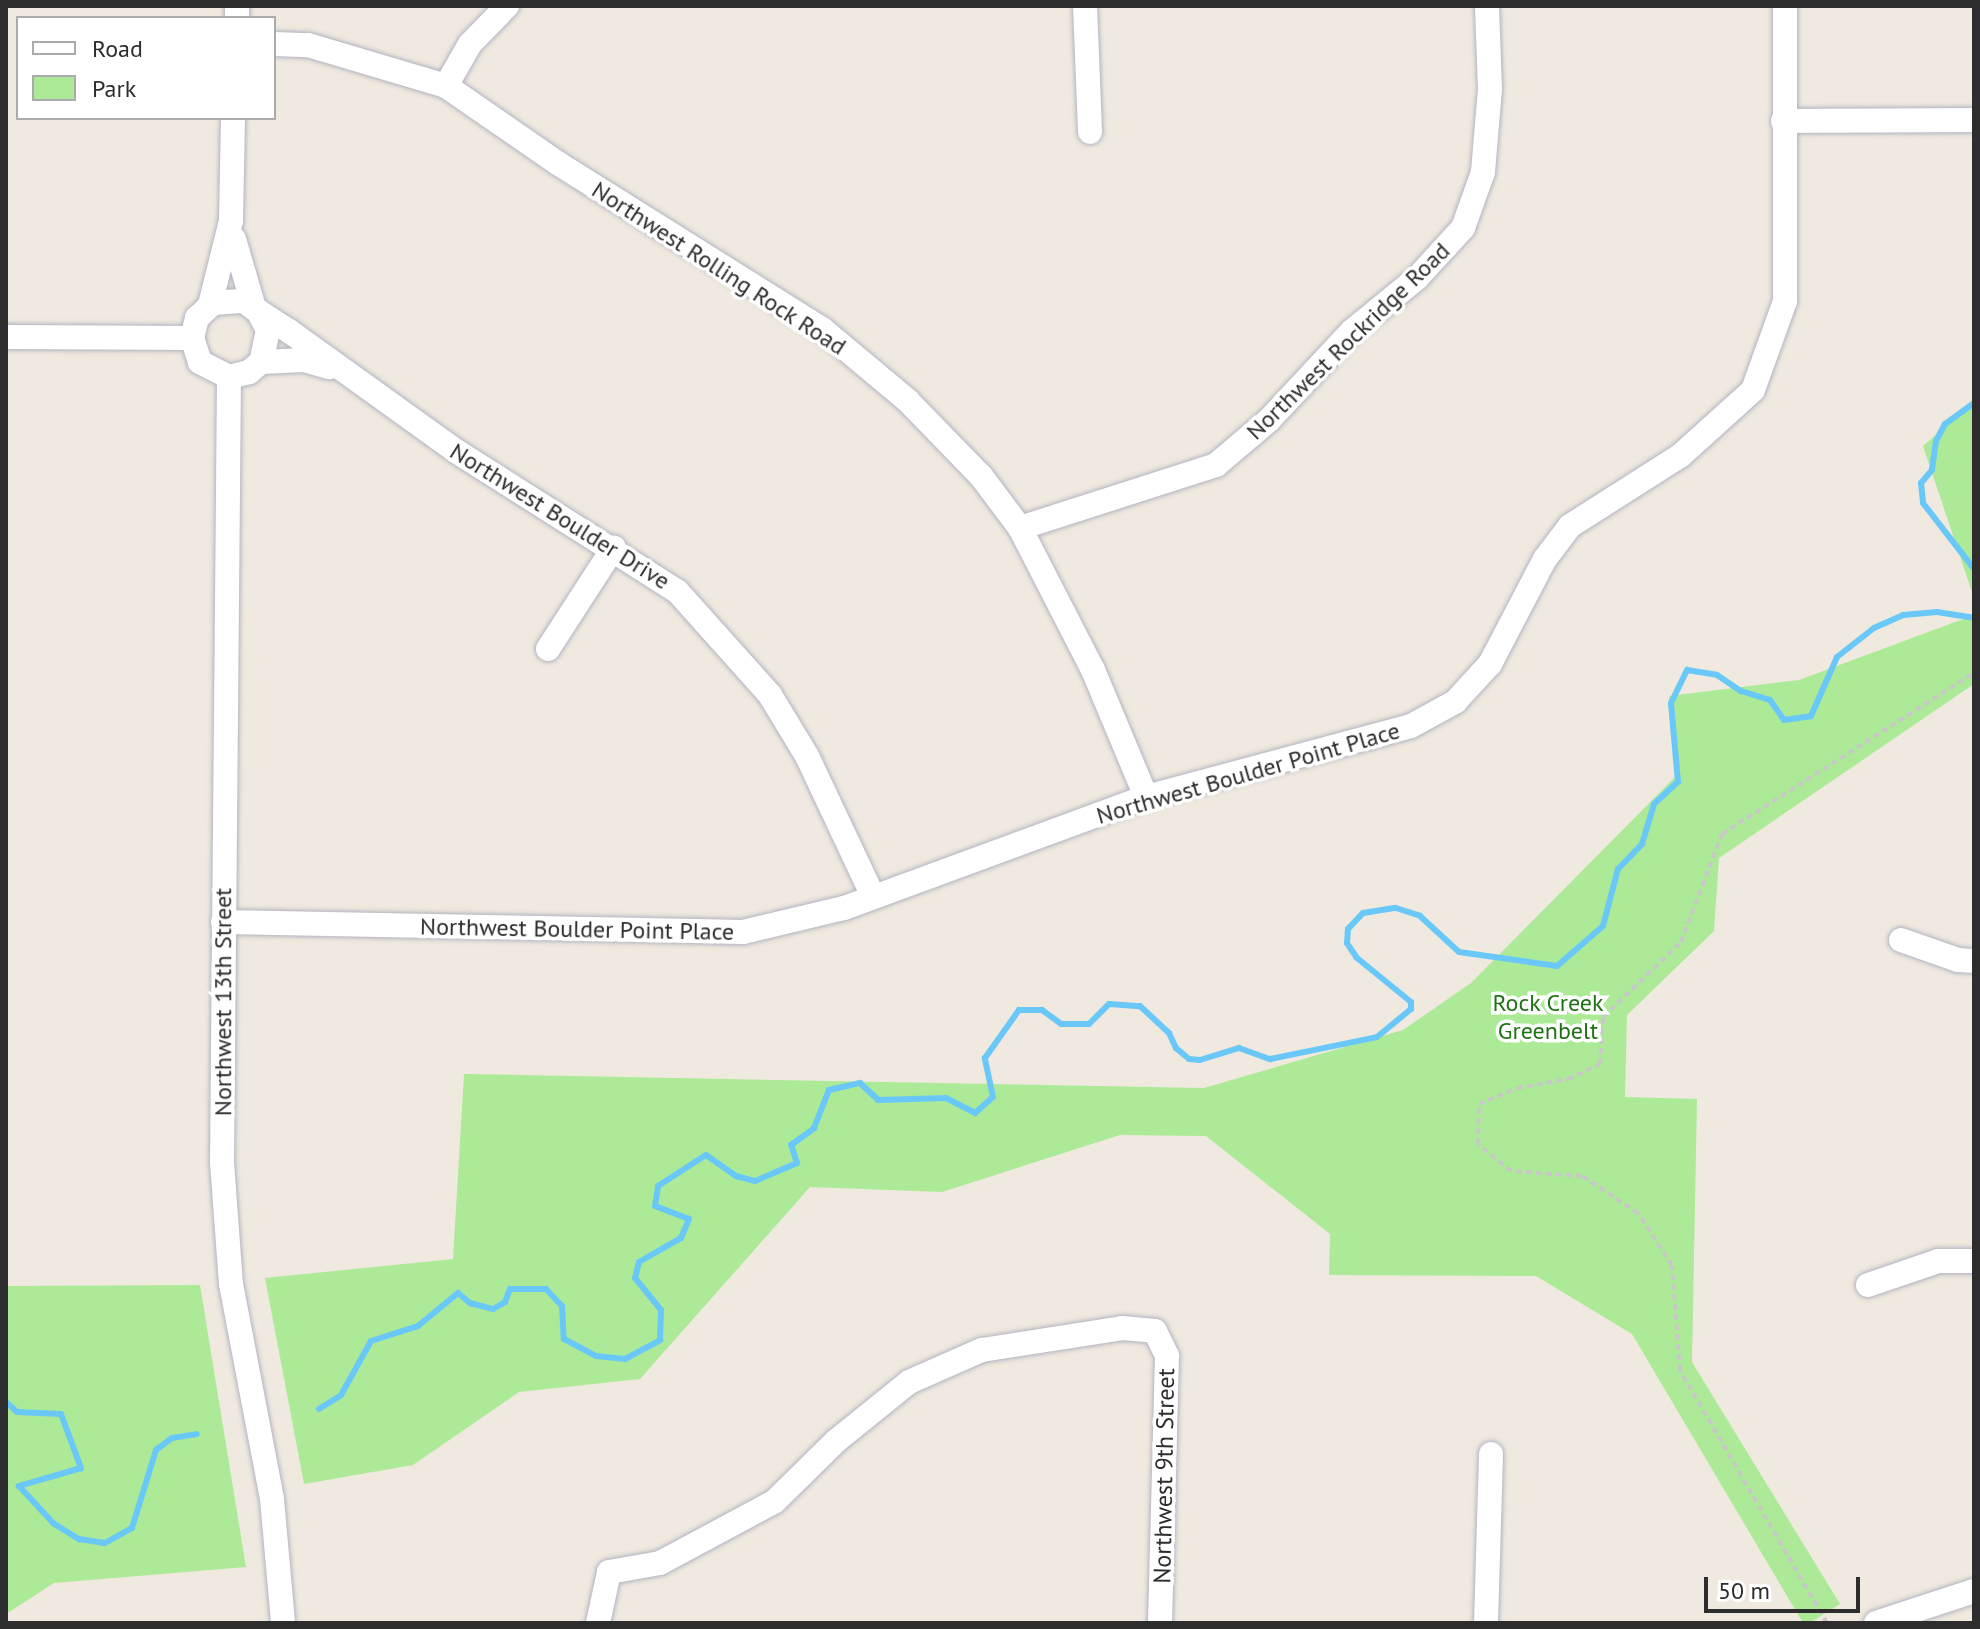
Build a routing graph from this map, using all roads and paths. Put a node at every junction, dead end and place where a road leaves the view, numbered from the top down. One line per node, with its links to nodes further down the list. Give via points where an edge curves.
1 (507, 6): 6 (street, via 470,44)
2 (1085, 6): 10 (street)
3 (1487, 6): 19 (street, Northwest Rockridge Road, via 1490,89 1483,172 1463,228 1417,278 1352,331 1269,420 1216,465)
4 (1785, 6): 9 (street, Northwest Boulder Point Place)
5 (276, 44): 6 (street, Northwest Rolling Rock Road, via 308,45)
6 (446, 86): 19 (street, Northwest Rolling Rock Road, via 559,164 822,329 908,401 981,476)
7 (233, 120): 11 (street)
8 (1974, 120): 9 (street)
9 (1783, 121): 23 (street, Northwest Boulder Point Place, via 1785,301 1753,390 1680,456 1570,526 1545,559 1490,664 1455,702 1411,726)
10 (1090, 132)
11 (231, 221): 12 (street); 13 (street)
12 (210, 305): 13 (street, via 229,299); 15 (street, via 197,318)
13 (256, 309): 16 (street, via 268,330); 17 (street, Northwest Boulder Drive)
14 (6, 337): 15 (street)
15 (192, 338): 18 (street, via 200,362)
16 (261, 362): 17 (street, Northwest Boulder Drive, via 304,360); 18 (street)
17 (339, 370): 20 (street, Northwest Boulder Drive, via 456,451)
18 (229, 377): 25 (street, Northwest 13th Street)
19 (1020, 528): 23 (street, Northwest Rolling Rock Road, via 1093,670)
20 (614, 547): 21 (street); 24 (street, Northwest Boulder Drive, via 677,591 770,695 807,756)
21 (548, 649)
22 (1974, 673): 36 (path, via 1722,834 1681,942 1603,1017 1600,1064 1568,1079 1517,1088 1479,1104 1478,1144 1511,1171 1582,1176 1638,1213 1672,1265 1680,1370)
23 (1146, 797): 24 (street, Northwest Boulder Point Place)
24 (873, 896): 25 (street, Northwest Boulder Point Place, via 743,932)
25 (223, 922): 32 (street, Northwest 13th Street, via 222,1162 228,1253 272,1499)
26 (1901, 940): 27 (street)
27 (1974, 961)
28 (1974, 1261): 29 (street, via 1938,1261)
29 (1868, 1285)
30 (1491, 1454): 35 (street)
31 (1974, 1591): 37 (street)
32 (283, 1623)
33 (598, 1623): 34 (street, Northwest 9th Street, via 609,1572 660,1563 774,1502 836,1441 921,1377 982,1350 1122,1328 1155,1331 1167,1356)
34 (1160, 1623)
35 (1486, 1623)
36 (1827, 1623)
37 (1876, 1623)

